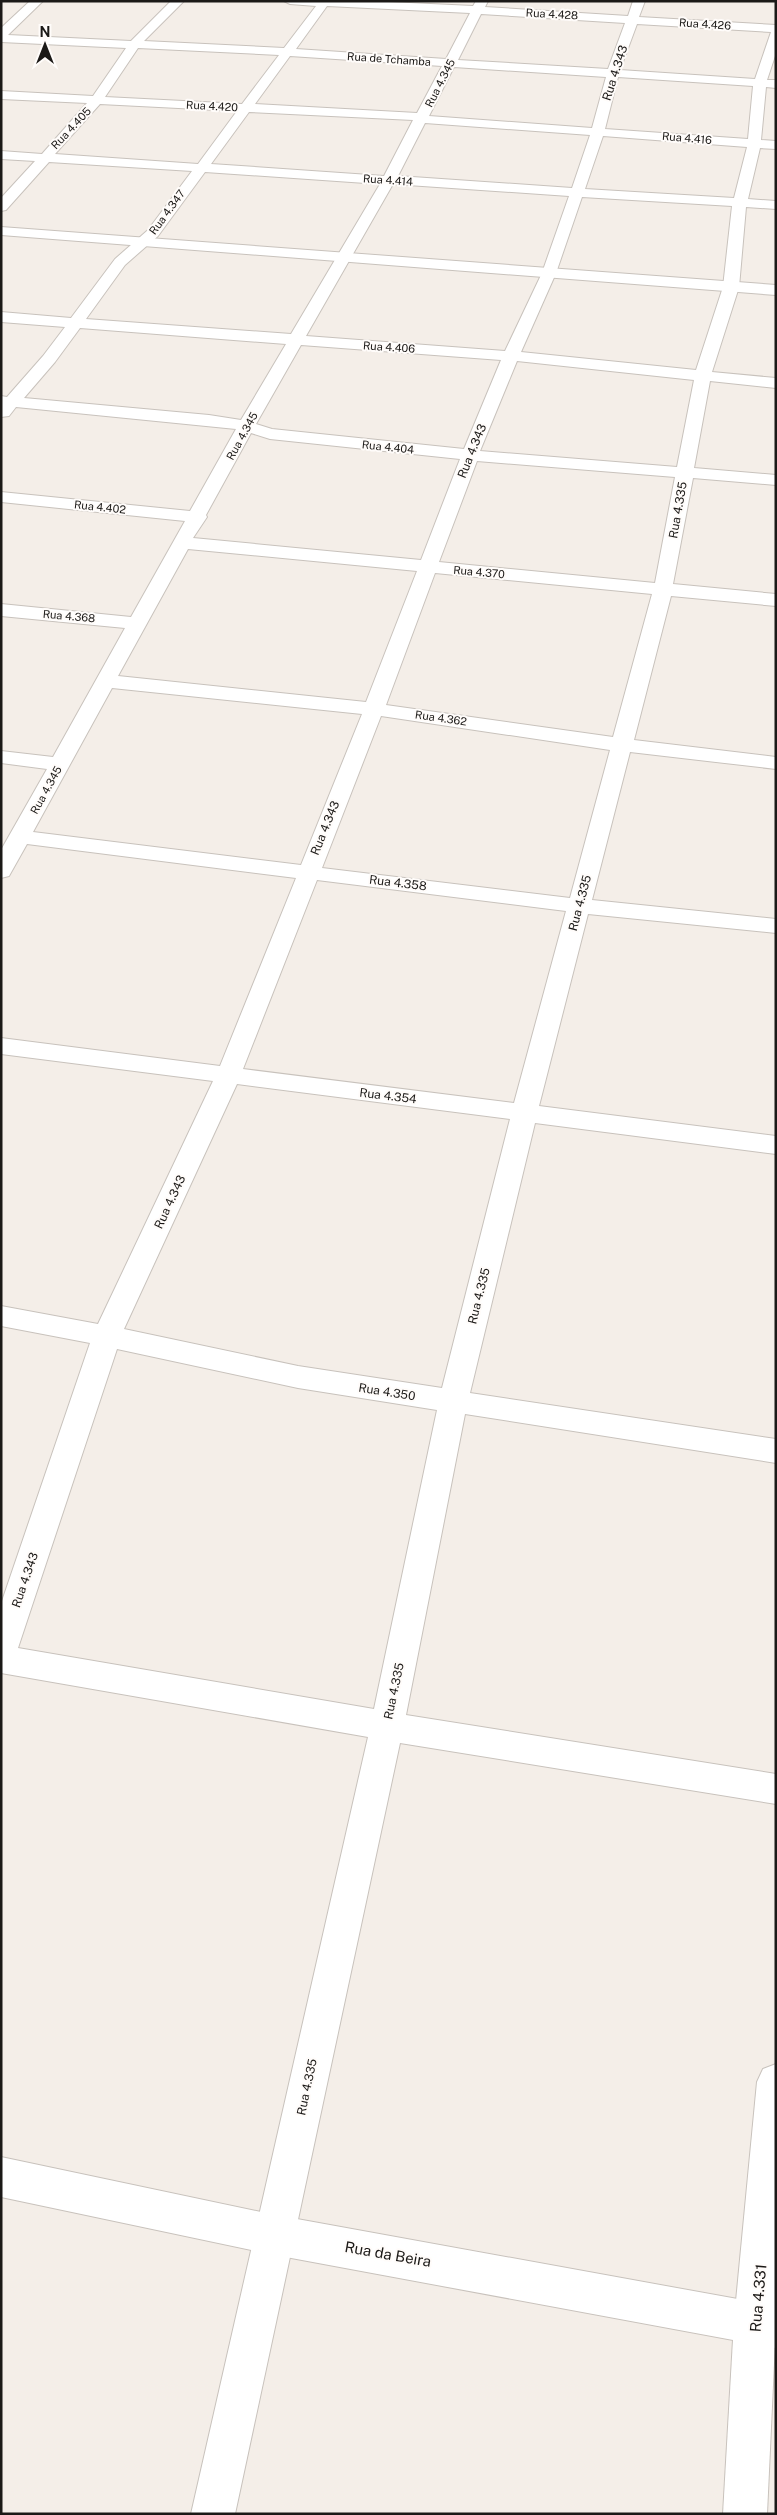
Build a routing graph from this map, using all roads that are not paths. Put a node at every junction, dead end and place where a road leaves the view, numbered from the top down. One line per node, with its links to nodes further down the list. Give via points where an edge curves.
1 (37, 1): 10 (street)
2 (178, 1): 11 (street, Rua 4.405)
3 (290, 1): 5 (street, Rua 4.428)
4 (639, 1): 7 (street, Rua 4.343)
5 (324, 2): 6 (street, Rua 4.428); 12 (street, Rua 4.347)
6 (480, 5): 7 (street, Rua 4.428); 13 (street, Rua 4.345)
7 (634, 19): 8 (street, Rua 4.426); 14 (street, Rua 4.343)
8 (776, 29)
9 (776, 34): 15 (street, Rua 4.335)
10 (1, 36): 11 (street, Rua de Tchamba)
11 (135, 44): 12 (street, Rua de Tchamba); 17 (street, Rua 4.405)
12 (285, 52): 13 (street, Rua de Tchamba); 18 (street, Rua 4.347)
13 (450, 63): 14 (street, Rua de Tchamba); 19 (street, Rua 4.345)
14 (613, 73): 15 (street, Rua de Tchamba); 20 (street, Rua 4.343)
15 (768, 83): 21 (street, Rua 4.335)
16 (1, 95): 17 (street, Rua 4.420)
17 (96, 101): 18 (street, Rua 4.420); 23 (street, Rua 4.405)
18 (246, 108): 19 (street, Rua 4.420); 24 (street, Rua 4.347)
19 (422, 118): 20 (street, Rua 4.420); 25 (street, Rua 4.345)
20 (598, 131): 21 (street, Rua 4.416); 26 (street, Rua 4.343)
21 (765, 145): 27 (street, Rua 4.335)
22 (1, 155): 23 (street, Rua 4.414)
23 (44, 158): 24 (street, Rua 4.414); 29 (street, Rua 4.405)
24 (200, 167): 25 (street, Rua 4.414); 31 (street, Rua 4.347)
25 (389, 180): 26 (street, Rua 4.414); 32 (street, Rua 4.345)
26 (577, 190): 27 (street, Rua 4.414); 33 (street, Rua 4.343)
27 (740, 202): 28 (street, Rua 4.414); 34 (street, Rua 4.335)
28 (776, 205)
29 (1, 207)
30 (1, 232): 31 (street)
31 (143, 244): 32 (street); 37 (street, Rua 4.347, via 120,262)
32 (343, 258): 33 (street); 38 (street, Rua 4.345)
33 (549, 273): 34 (street); 39 (street, Rua 4.343)
34 (731, 287): 35 (street); 40 (street, Rua 4.335)
35 (776, 290)
36 (1, 317): 37 (street, Rua 4.406)
37 (77, 323): 38 (street, Rua 4.406); 42 (street, Rua 4.347, via 49,360)
38 (296, 340): 39 (street, Rua 4.406); 43 (street, Rua 4.345)
39 (511, 356): 40 (street, Rua 4.406); 44 (street, Rua 4.343)
40 (702, 375): 41 (street, Rua 4.406); 45 (street, Rua 4.335)
41 (776, 383)
42 (4, 406): 43 (street, Rua 4.404, via 209,420)
43 (246, 426): 44 (street, Rua 4.404, via 286,436); 48 (street, Rua 4.345)
44 (470, 455): 45 (street, Rua 4.404); 50 (street, Rua 4.343)
45 (685, 472): 46 (street, Rua 4.404); 51 (street, Rua 4.335)
46 (776, 480)
47 (1, 497): 48 (street, Rua 4.402)
48 (198, 517): 49 (street, Rua 4.345)
49 (183, 543): 50 (street, Rua 4.370); 54 (street, Rua 4.345)
50 (426, 567): 51 (street, Rua 4.370); 56 (street, Rua 4.343)
51 (663, 590): 52 (street, Rua 4.370); 57 (street, Rua 4.335)
52 (776, 600)
53 (1, 610): 54 (street, Rua 4.368)
54 (137, 623): 55 (street, Rua 4.345)
55 (106, 681): 56 (street, Rua 4.362); 60 (street, Rua 4.345)
56 (374, 708): 57 (street, Rua 4.362); 63 (street, Rua 4.343)
57 (622, 745): 59 (street, Rua 4.362); 64 (street, Rua 4.335)
58 (1, 757): 60 (street)
59 (776, 762)
60 (60, 764): 61 (street, Rua 4.345)
61 (20, 837): 62 (street, Rua 4.345); 63 (street, Rua 4.358)
62 (1, 871)
63 (308, 871): 64 (street, Rua 4.358); 67 (street, Rua 4.343)
64 (580, 906): 65 (street, Rua 4.358); 68 (street, Rua 4.335)
65 (776, 926)
66 (1, 1046): 67 (street, Rua 4.354)
67 (228, 1076): 68 (street, Rua 4.354); 71 (street, Rua 4.343)
68 (524, 1114): 69 (street, Rua 4.354); 72 (street, Rua 4.335)
69 (776, 1145)
70 (1, 1316): 71 (street, Rua 4.350)
71 (107, 1336): 72 (street, Rua 4.350, via 298,1377); 74 (street, Rua 4.343)
72 (453, 1403): 73 (street, Rua 4.350); 76 (street, Rua 4.335)
73 (776, 1452)
74 (1, 1652)
75 (1, 1658): 76 (street)
76 (387, 1726): 77 (street); 80 (street, Rua 4.335)
77 (776, 1789)
78 (776, 2082): 81 (street, Rua 4.331)
79 (1, 2177): 80 (street, Rua da Beira)
80 (275, 2235): 81 (street, Rua da Beira); 82 (street, Rua 4.335)
81 (766, 2324): 83 (street, Rua 4.331)
82 (213, 2514)
83 (745, 2514)

